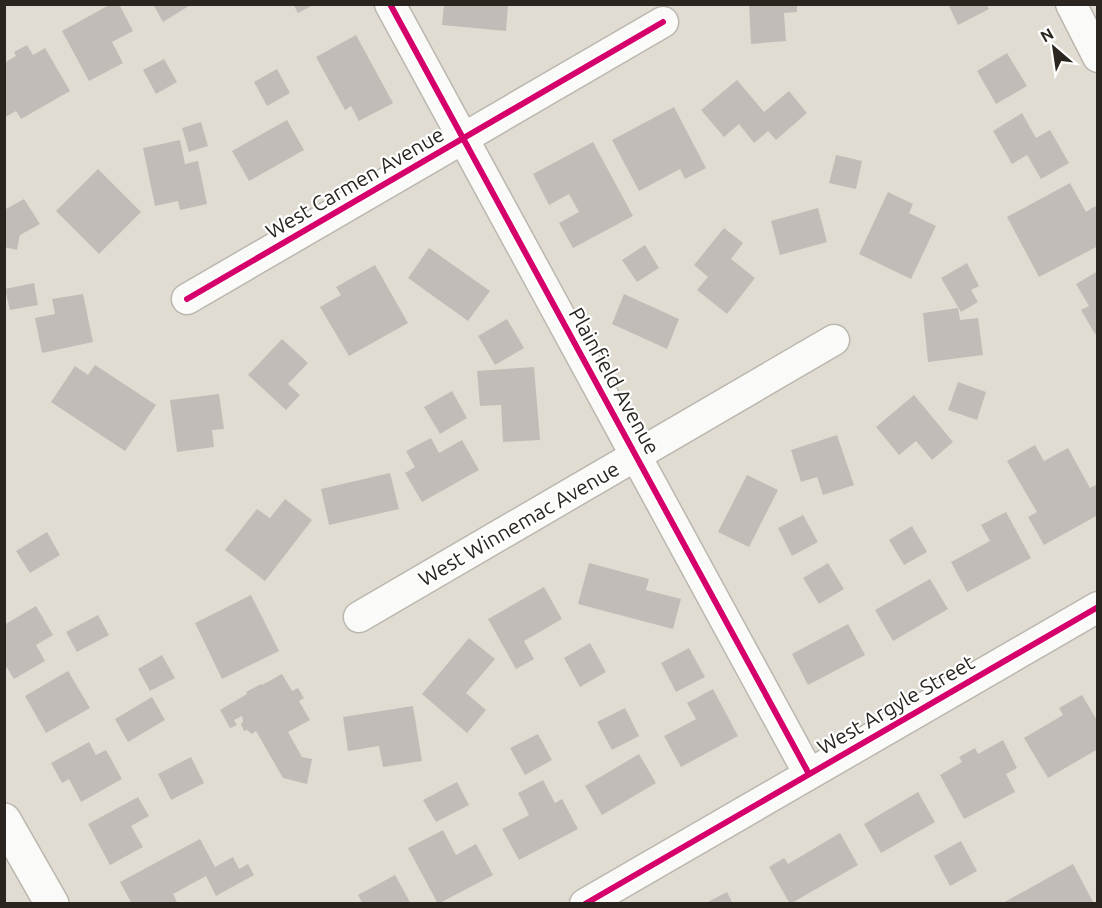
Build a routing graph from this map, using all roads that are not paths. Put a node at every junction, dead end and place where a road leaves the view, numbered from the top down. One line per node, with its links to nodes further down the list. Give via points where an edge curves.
1 (390, 4): 5 (street, Plainfield Avenue)
2 (1071, 4): 4 (street)
3 (663, 22): 5 (street, West Carmen Avenue)
4 (1098, 57)
5 (463, 139): 6 (street, West Carmen Avenue); 8 (street, Plainfield Avenue)
6 (187, 299)
7 (834, 340): 8 (street, West Winnemac Avenue)
8 (635, 456): 10 (street, West Winnemac Avenue); 11 (street, Plainfield Avenue)
9 (1098, 607): 11 (street, West Argyle Street)
10 (359, 617)
11 (809, 774): 14 (street, West Argyle Street)
12 (4, 820): 13 (main road)
13 (52, 903)
14 (585, 903)

